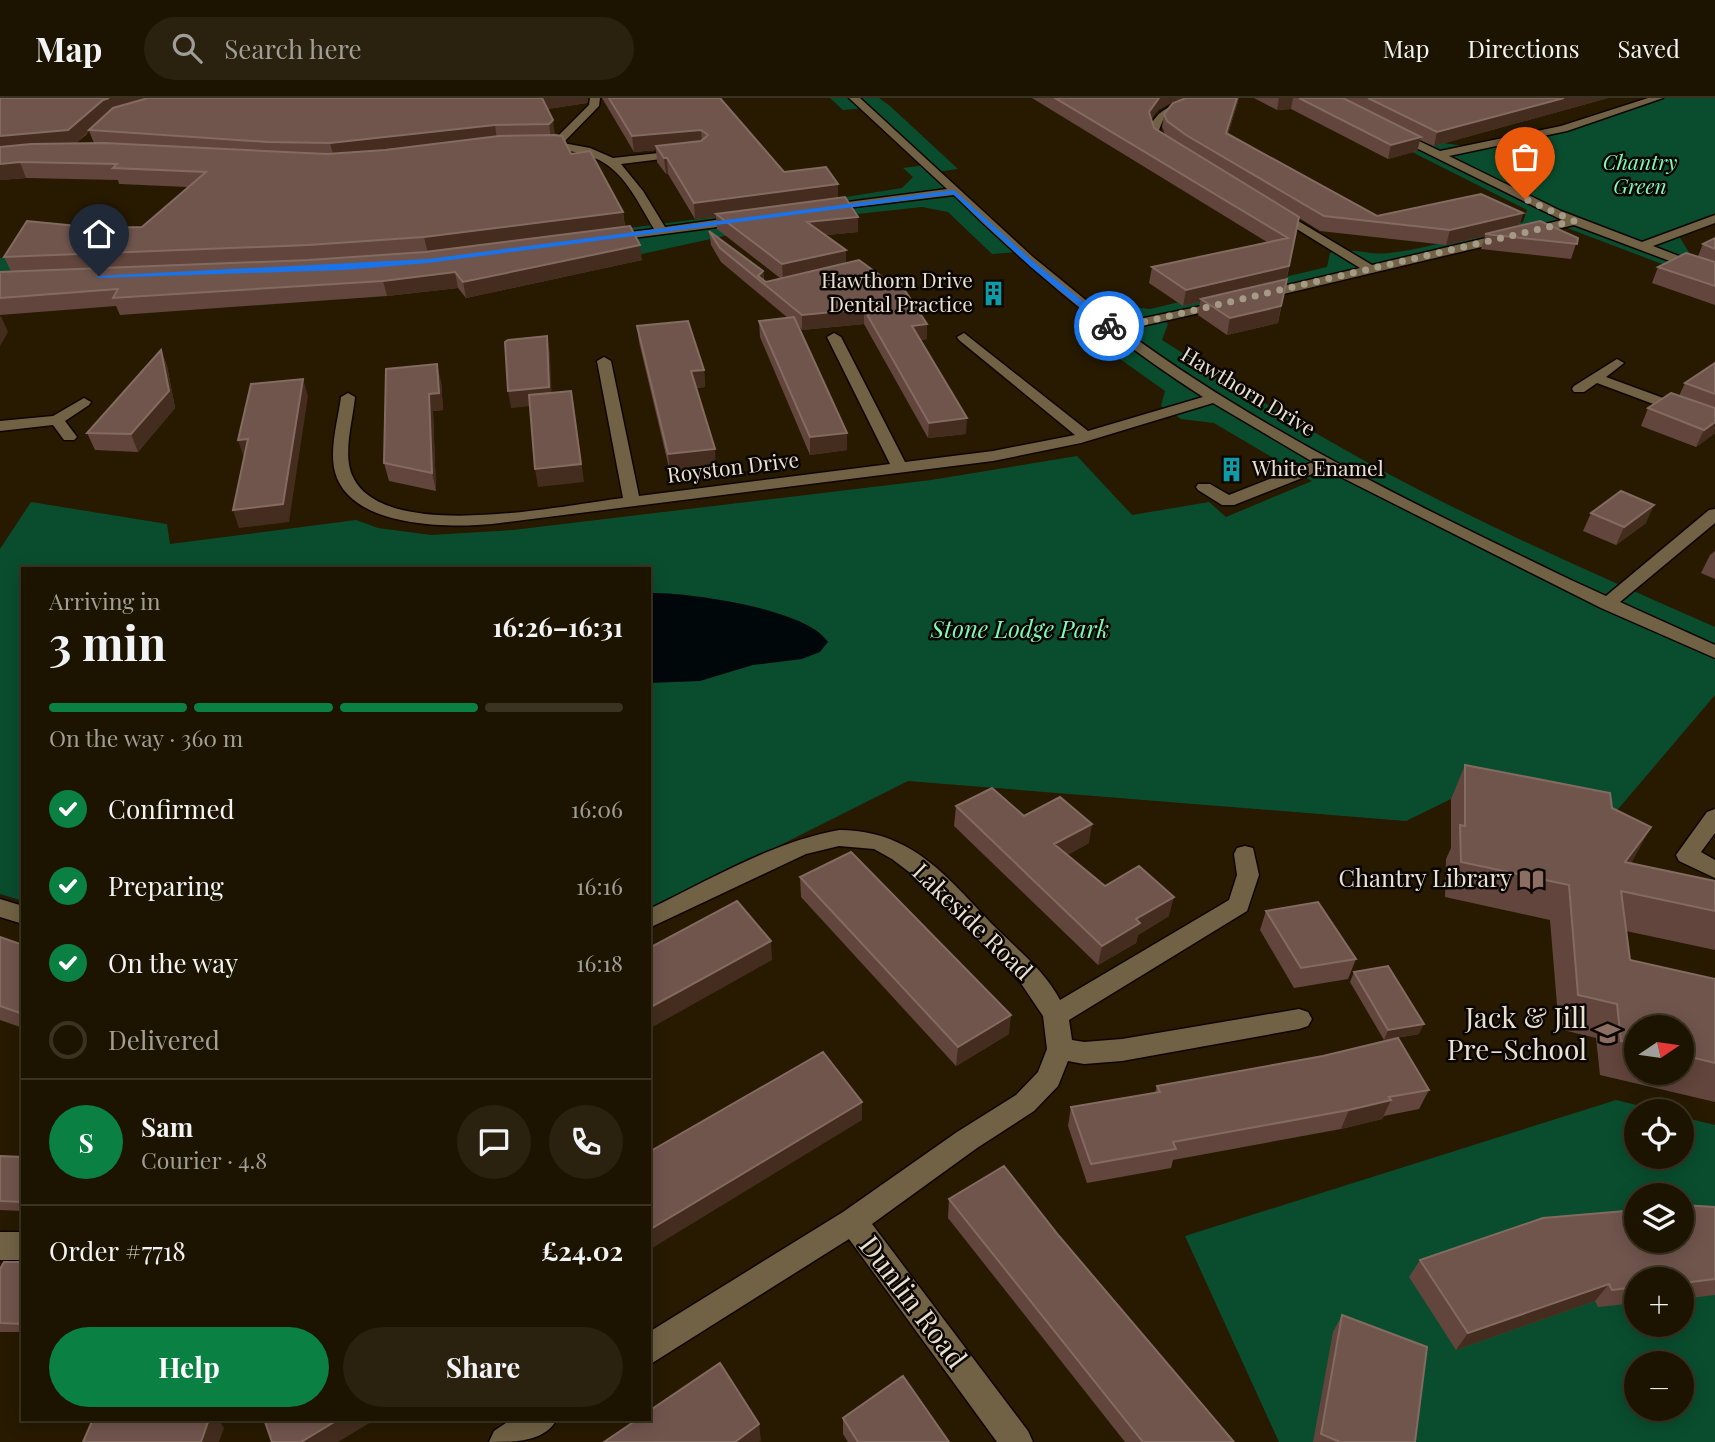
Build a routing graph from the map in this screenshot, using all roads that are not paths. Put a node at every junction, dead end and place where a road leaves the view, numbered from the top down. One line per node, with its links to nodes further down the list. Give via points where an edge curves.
1 (595, 98): 7 (street, via 594,106)
2 (854, 98): 12 (street, Hawthorn Drive)
3 (1210, 98): 9 (street, via 1171,109 1155,121 1158,138)
4 (1658, 98): 10 (street, via 1563,129)
5 (1379, 125): 10 (street)
6 (528, 145): 7 (street)
7 (554, 146): 11 (street, via 594,152)
8 (698, 152): 11 (street)
9 (1178, 153)
10 (1438, 155): 17 (street)
11 (615, 161): 19 (street)
12 (954, 192): 14 (street); 25 (street, Hawthorn Drive, via 1042,273)
13 (1259, 202): 23 (street)
14 (811, 211)
15 (757, 218): 18 (street)
16 (1715, 219): 22 (street)
17 (1574, 221): 22 (street); 23 (street)
18 (704, 225): 19 (street); 20 (street)
19 (661, 231): 21 (street)
20 (714, 238)
21 (592, 241)
22 (1639, 247): 24 (street)
23 (1370, 269): 25 (street)
24 (1715, 274)
25 (1112, 329): 33 (street, Hawthorn Drive)
26 (834, 337): 41 (street)
27 (964, 337): 39 (street)
28 (604, 361): 43 (street)
29 (1616, 363): 30 (street)
30 (1596, 378): 31 (street); 36 (street)
31 (1579, 389)
32 (348, 397): 43 (street, Royston Drive, via 344,475 358,493 390,513 456,523)
33 (1214, 398): 39 (street, Royston Drive); 40 (street, Hawthorn Drive)
34 (84, 402): 35 (street)
35 (57, 420): 37 (street); 38 (street)
36 (1715, 422)
37 (0, 426)
38 (69, 437)
39 (1086, 437): 41 (street, Royston Drive, via 1025,451)
40 (1326, 463): 42 (street, via 1228,501); 45 (street, Hawthorn Drive)
41 (900, 468): 43 (street, Royston Drive)
42 (1204, 487)
43 (632, 501)
44 (1715, 514): 45 (street)
45 (1607, 604): 46 (street, Hawthorn Drive)
46 (1715, 652)
47 (1715, 817): 49 (street, via 1687,855)
48 (1245, 854): 53 (street, via 1248,875 1239,905)
49 (1715, 870)
50 (0, 908): 51 (street)
51 (21, 914)
52 (651, 918): 53 (street, Lakeside Road, via 808,843 861,838 898,852 917,866 1029,976)
53 (1056, 1015): 55 (street, Lakeside Road)
54 (1299, 1018): 55 (street, via 1122,1050 1084,1053)
55 (1060, 1049): 56 (street, via 1049,1078 1025,1103)
56 (853, 1221): 59 (street, Dunlin Road); 62 (street, Dunlin Road)
57 (0, 1245): 58 (street)
58 (21, 1246)
59 (651, 1349)
60 (538, 1421): 61 (street)
61 (505, 1442)
62 (1017, 1442)

